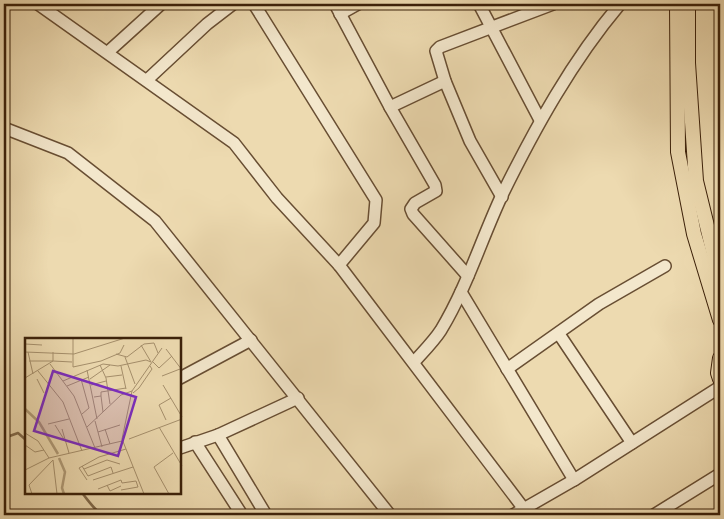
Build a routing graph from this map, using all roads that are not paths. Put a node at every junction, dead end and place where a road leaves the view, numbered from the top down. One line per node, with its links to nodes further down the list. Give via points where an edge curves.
1 (38, 4): 13 (street)
2 (161, 4): 13 (street)
3 (233, 4): 14 (street)
4 (254, 4): 20 (street, via 376,200 374,223)
5 (358, 4): 11 (street)
6 (479, 4): 12 (street)
7 (553, 4): 12 (street)
8 (620, 4): 17 (street)
9 (677, 4): 25 (main road, via 678,152 694,234)
10 (688, 4): 23 (main road, via 688,63 696,181)
11 (338, 9): 16 (street)
12 (491, 26): 15 (street, via 440,46 436,51); 17 (street)
13 (108, 52): 14 (street)
14 (147, 80): 20 (street, via 234,143 277,198)
15 (445, 81): 16 (street); 19 (street, via 470,141)
16 (390, 107): 22 (street, via 435,185 436,191 415,203 413,214)
17 (540, 120): 19 (street)
18 (4, 128): 27 (street, via 68,153 146,212)
19 (502, 197): 22 (street)
20 (338, 265): 29 (street)
21 (665, 266): 26 (street, via 599,304)
22 (468, 276): 24 (street)
23 (720, 279)
24 (461, 292): 29 (street, via 440,332); 30 (street)
25 (720, 320)
26 (559, 334): 30 (street); 37 (street)
27 (251, 340): 31 (street); 34 (street)
28 (720, 358): 32 (main road)
29 (414, 362): 41 (street)
30 (507, 369): 40 (street)
31 (181, 377)
32 (720, 380)
33 (720, 387): 37 (street)
34 (298, 398): 35 (street); 44 (street)
35 (218, 435): 36 (street); 43 (street)
36 (195, 442): 38 (street); 42 (street)
37 (632, 443): 40 (street)
38 (181, 448)
39 (720, 474): 46 (street)
40 (574, 480): 41 (street)
41 (524, 509): 45 (street)
42 (242, 515)
43 (266, 515)
44 (390, 515)
45 (513, 515)
46 (654, 515)

